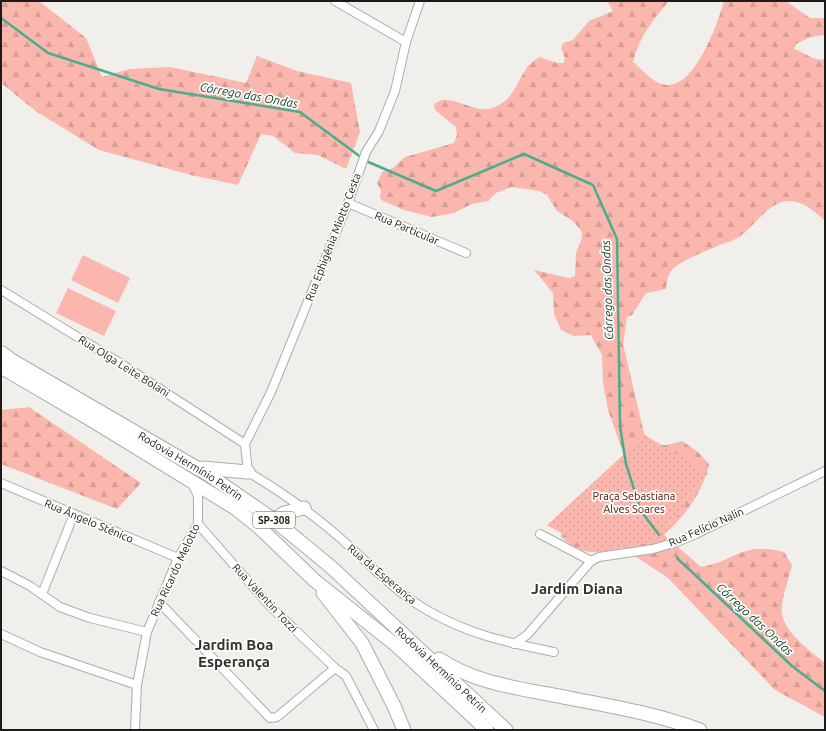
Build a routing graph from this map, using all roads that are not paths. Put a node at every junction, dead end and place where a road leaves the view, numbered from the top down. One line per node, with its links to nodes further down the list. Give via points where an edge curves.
1 (335, 1): 3 (street)
2 (420, 1): 3 (street, Rua Ephigênia Miotto Cesta)
3 (406, 42): 4 (street, Rua Ephigênia Miotto Cesta, via 395,91 379,131 366,152)
4 (348, 203): 5 (street, Rua Particular); 8 (street, Rua Ephigênia Miotto Cesta, via 271,392)
5 (466, 253)
6 (1, 290): 8 (street, Rua Olga Leite Bolani)
7 (3, 358): 9 (main road, Rodovia Hermínio Petrin / SP-308, via 100,410); 12 (main road, Rodovia Hermínio Petrin / SP-308, via 93,421)
8 (246, 444): 11 (street, Rua Ephigênia Miotto Cesta)
9 (195, 468): 11 (main road); 16 (main road, Rodovia Hermínio Petrin / SP-308)
10 (825, 471): 20 (street, Rua Felício Nalin, via 677,542 653,549 599,557)
11 (248, 472): 14 (street, Rua da Esperança)
12 (192, 482): 17 (street, Rua Ricardo Melotto, via 198,496); 22 (main road, Rodovia Hermínio Petrin / SP-308, via 226,502 260,528)
13 (1, 483): 15 (street, Rua Ângelo Stênico)
14 (304, 508): 16 (main road, via 284,513); 28 (street, Rua da Esperança, via 407,597 426,610 475,634)
15 (74, 514): 19 (street, Rua Ângelo Stênico); 23 (street)
16 (274, 520): 25 (main road, Rodovia Hermínio Petrin / SP-308)
17 (198, 524): 19 (street, Rua Ricardo Melotto); 30 (street, Rua Valentin Tozzi, via 270,606)
18 (540, 534): 20 (street)
19 (178, 558): 24 (street, Rua Ricardo Melotto)
20 (591, 561): 28 (street, via 531,630)
21 (1, 571): 23 (street)
22 (314, 580): 34 (main road, via 362,643); 35 (main road, Rodovia Hermínio Petrin / SP-308, via 397,646)
23 (42, 594): 26 (street, via 60,607 90,618)
24 (159, 602): 26 (street, Rua Ricardo Melotto); 30 (street, via 270,718 277,717)
25 (387, 618): 36 (main road, Rodovia Hermínio Petrin / SP-308); 37 (main road, via 452,668 478,679 637,712)
26 (147, 632): 31 (street, Rua Ricardo Melotto)
27 (1, 634): 31 (street, via 40,652)
28 (514, 644): 29 (street, Rua da Esperança)
29 (554, 652)
30 (335, 668): 33 (street, Rua Valentin Tozzi, via 346,676)
31 (138, 686): 32 (street, Rua Ricardo Melotto)
32 (135, 730)
33 (374, 730)
34 (404, 730)
35 (487, 730)
36 (506, 730)
37 (700, 730)

